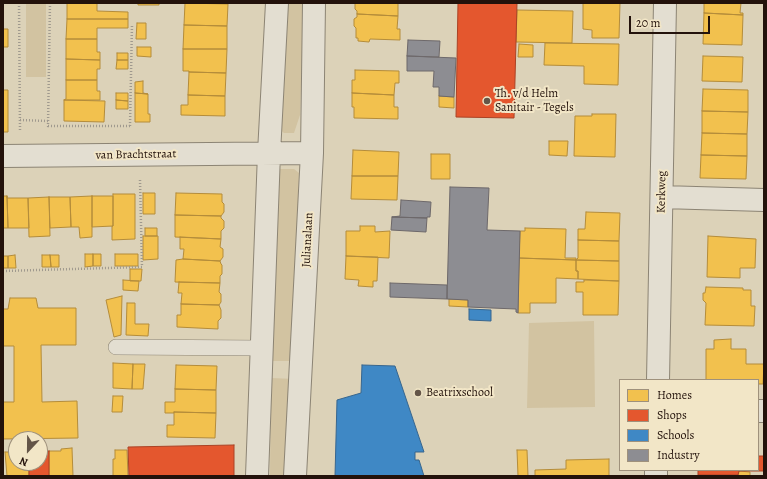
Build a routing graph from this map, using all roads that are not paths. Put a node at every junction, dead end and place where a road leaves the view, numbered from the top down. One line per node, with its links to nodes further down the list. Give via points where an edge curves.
1 (277, 3): 5 (street)
2 (314, 3): 4 (street, Julianalaan)
3 (665, 3): 7 (street, Kerkweg)
4 (312, 152): 5 (street, van Brachtstraat); 13 (street, Julianalaan)
5 (269, 153): 6 (street, van Brachtstraat); 10 (street)
6 (11, 156)
7 (662, 197): 8 (street); 11 (street, Kerkweg)
8 (764, 200)
9 (116, 347): 10 (lane)
10 (262, 348): 12 (street)
11 (658, 379)
12 (257, 476)
13 (295, 476)

